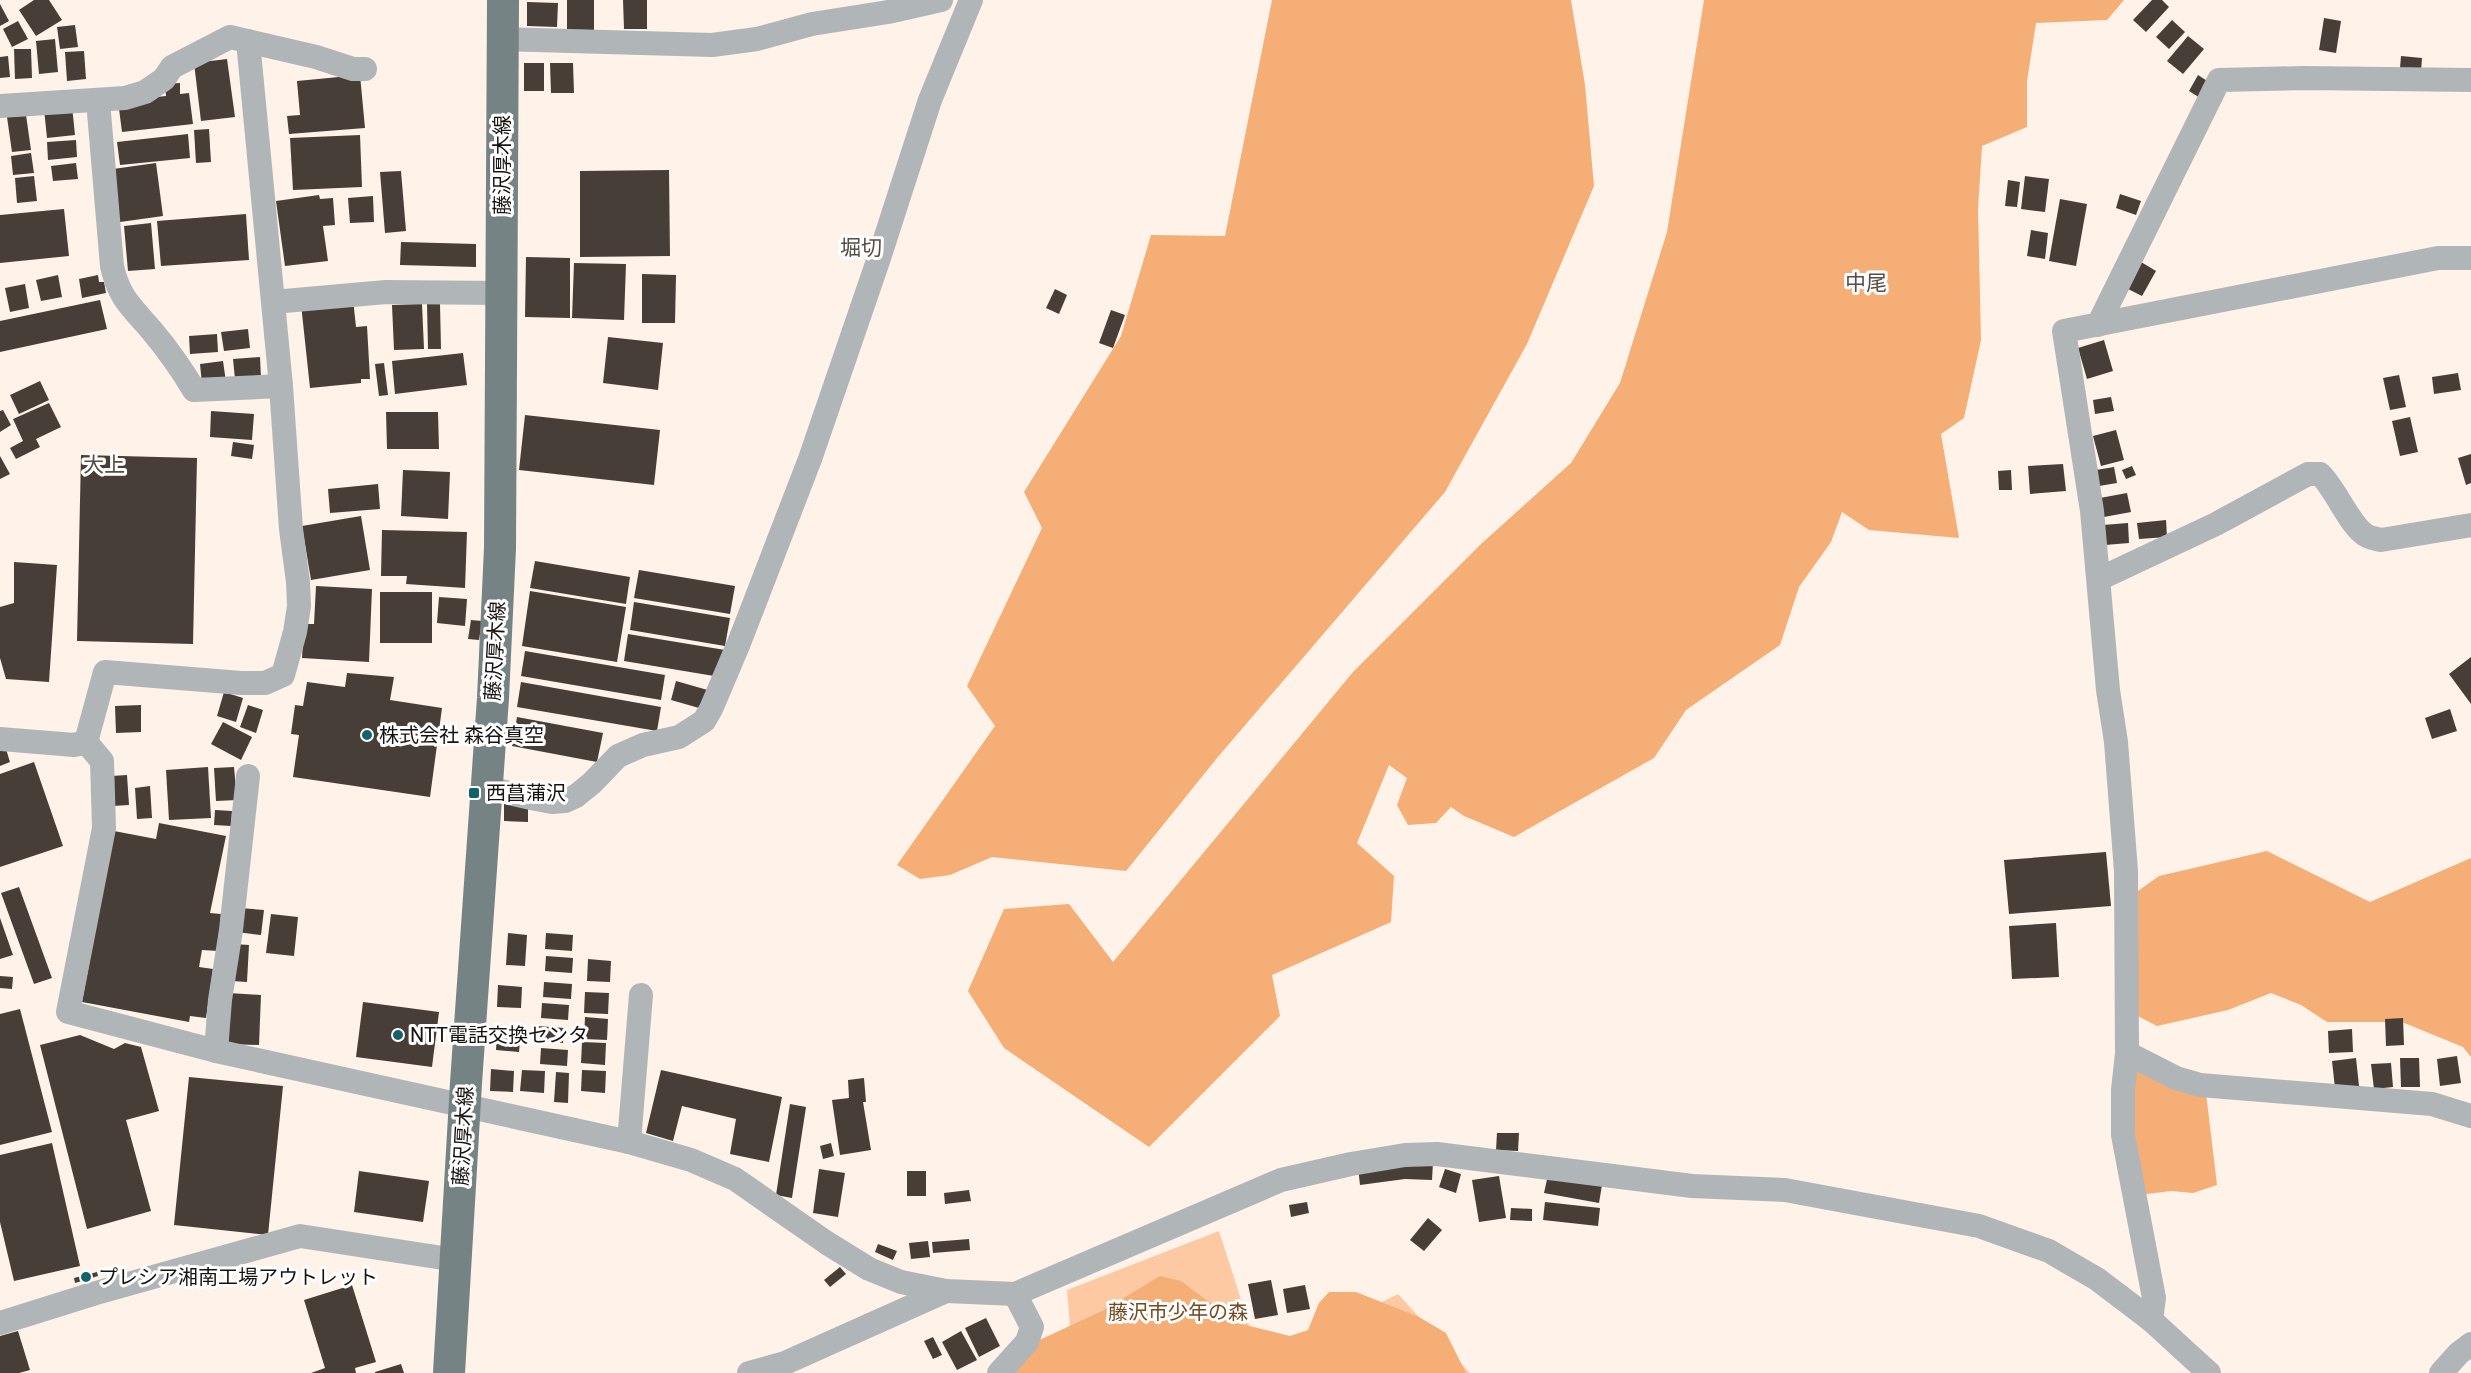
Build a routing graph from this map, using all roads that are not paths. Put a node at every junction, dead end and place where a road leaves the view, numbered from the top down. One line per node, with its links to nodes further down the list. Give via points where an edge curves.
1 (503, 0): 4 (main road, 藤沢厚木線)
2 (940, 0): 4 (street, via 712,45)
3 (971, 0): 20 (street, via 930,100 810,459 740,644 704,721 679,738 643,745 618,756 592,783 565,801 552,802)
4 (503, 39): 11 (main road, 藤沢厚木線)
5 (248, 41): 6 (street); 8 (street, via 230,37 172,67 164,79 145,92); 12 (street)
6 (365, 69)
7 (2471, 80): 13 (street, via 2219,80)
8 (98, 101): 9 (street); 14 (street, via 112,266 125,301 154,333 194,390)
9 (0, 106)
10 (2471, 258): 13 (street, via 2438,258)
11 (502, 293): 12 (street, via 386,292); 20 (main road, 藤沢厚木線, via 500,548)
12 (273, 302): 14 (street)
13 (2098, 325): 16 (street, via 2064,331)
14 (281, 386): 18 (street, via 299,606 284,675 265,683 241,683 105,672)
15 (2471, 525): 16 (street, via 2381,540 2367,536 2328,481 2320,474 2308,474 2216,524)
16 (2099, 579): 23 (street, via 2126,871)
17 (0, 739): 18 (street, via 74,745)
18 (86, 742): 22 (street, via 102,761 104,828 68,1012)
19 (248, 776): 22 (street)
20 (488, 788): 24 (main road, 藤沢厚木線)
21 (641, 995): 26 (street)
22 (216, 1051): 24 (street)
23 (2127, 1053): 25 (street, via 2176,1078 2200,1085 2432,1104); 30 (street, via 2123,1135 2154,1298)
24 (465, 1107): 26 (street); 27 (main road, 藤沢厚木線)
25 (2471, 1116)
26 (628, 1142): 28 (street, via 691,1160 735,1179 870,1269 901,1282)
27 (456, 1260): 31 (street, via 300,1236); 33 (main road, 藤沢厚木線)
28 (946, 1291): 29 (street); 34 (street, via 785,1363)
29 (1015, 1294): 30 (street, via 1281,1180 1351,1164 1437,1154 1692,1186 1785,1190 1979,1226 2049,1251); 35 (street, via 1032,1327 1027,1342)
30 (2151, 1320): 36 (street)
31 (0, 1323)
32 (2471, 1344): 37 (street)
33 (449, 1373)
34 (749, 1373)
35 (999, 1373)
36 (2209, 1373)
37 (2441, 1373)

